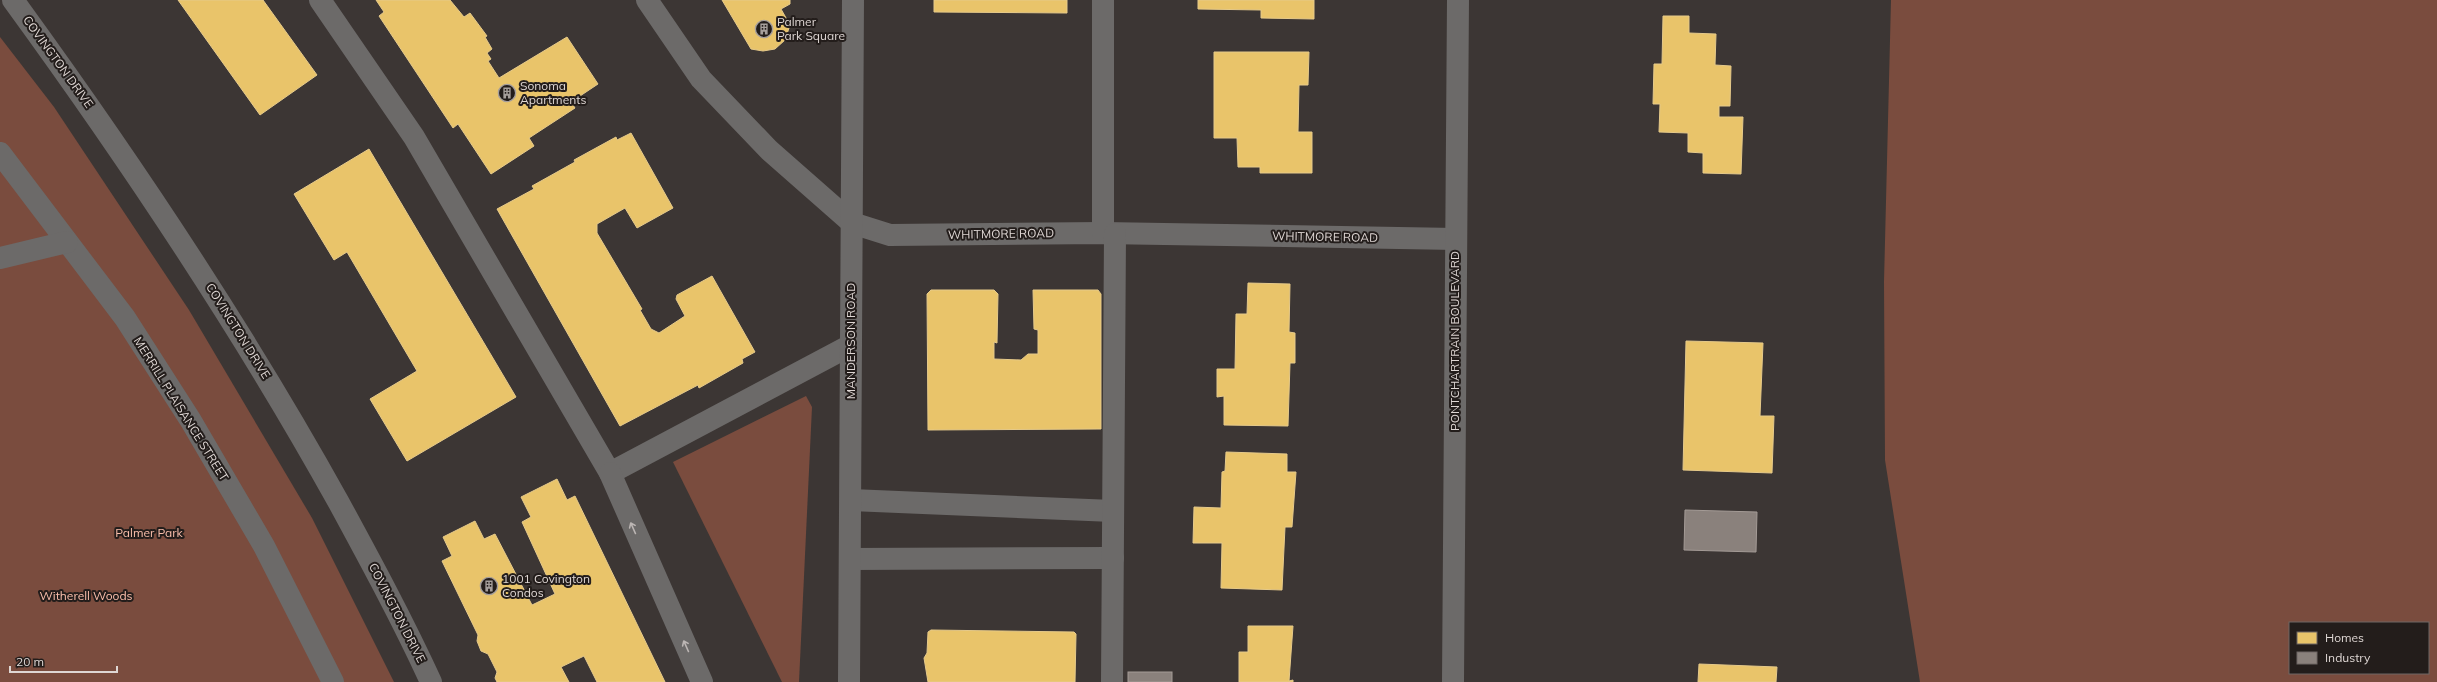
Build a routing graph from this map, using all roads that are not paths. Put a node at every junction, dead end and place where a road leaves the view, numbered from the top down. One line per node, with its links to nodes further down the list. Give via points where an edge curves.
1 (13, 0): 20 (street, COVINGTON DRIVE, via 113,139 254,357 369,558)
2 (320, 0): 14 (street, via 414,137)
3 (647, 0): 8 (street, WHITMORE ROAD, via 701,79 768,150)
4 (853, 0): 8 (street, MANDERSON ROAD)
5 (1103, 0): 9 (street)
6 (1458, 0): 10 (street, PONTCHARTRAIN BOULEVARD)
7 (0, 153): 11 (street, MERRILL PLAISANCE STREET)
8 (852, 223): 9 (street, WHITMORE ROAD, via 890,235); 13 (street, MANDERSON ROAD)
9 (1109, 234): 10 (street, WHITMORE ROAD); 16 (street)
10 (1456, 239): 24 (street, PONTCHARTRAIN BOULEVARD)
11 (67, 242): 12 (street); 19 (street, MERRILL PLAISANCE STREET, via 125,318 191,421 264,546)
12 (0, 258)
13 (851, 345): 14 (street); 15 (street, MANDERSON ROAD)
14 (610, 473): 21 (street, one-way to 14)
15 (851, 500): 16 (street); 18 (street, MANDERSON ROAD)
16 (1113, 511): 17 (street)
17 (1113, 558): 18 (street); 23 (street)
18 (850, 559): 22 (street, MANDERSON ROAD)
19 (333, 682)
20 (431, 682)
21 (702, 682)
22 (850, 682)
23 (1112, 682)
24 (1453, 682)

